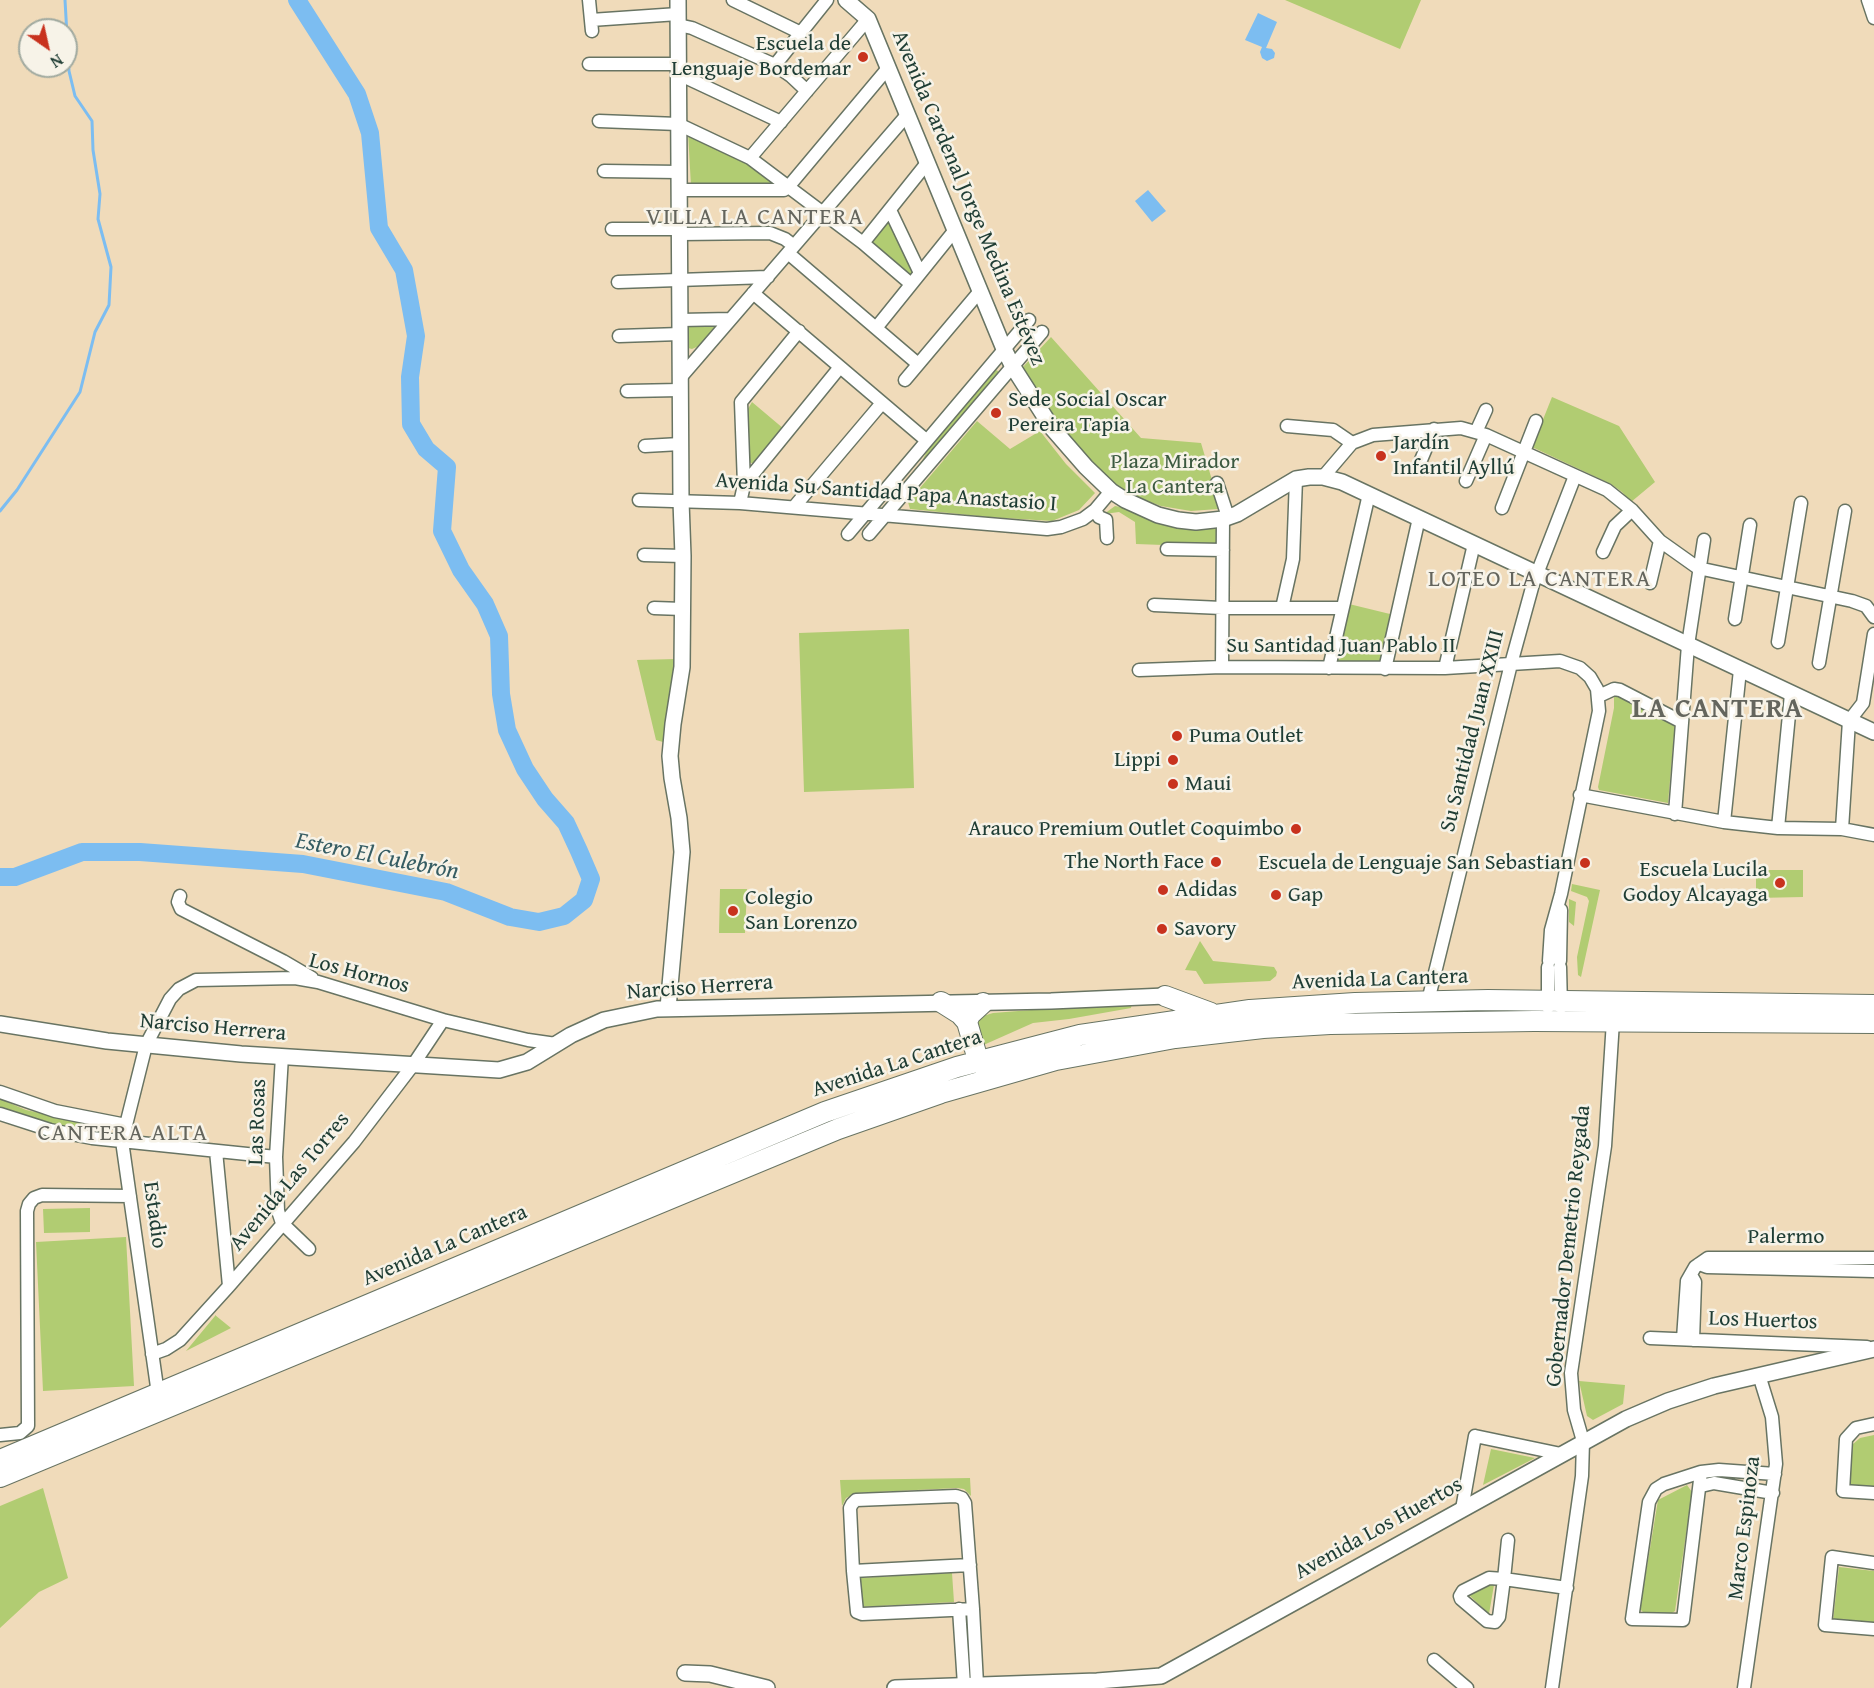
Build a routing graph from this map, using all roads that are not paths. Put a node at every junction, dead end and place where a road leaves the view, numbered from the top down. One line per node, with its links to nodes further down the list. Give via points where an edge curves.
1 (589, 0): 6 (street, via 592,25)
2 (733, 0): 9 (street)
3 (827, 0): 9 (street)
4 (846, 0): 8 (street, Avenida Cardenal Jorge Medina Estévez)
5 (1868, 0): 7 (street)
6 (678, 13): 11 (street, via 692,28); 13 (street)
7 (1874, 18)
8 (868, 19): 12 (street, Avenida Cardenal Jorge Medina Estévez); 14 (street)
9 (801, 33): 11 (street)
10 (589, 64): 13 (street)
11 (775, 65): 14 (street)
12 (888, 68): 15 (street, Avenida Cardenal Jorge Medina Estévez); 23 (street)
13 (678, 70): 17 (street, via 687,78); 18 (street)
14 (807, 91): 17 (street)
15 (908, 115): 20 (street, Avenida Cardenal Jorge Medina Estévez); 26 (street)
16 (599, 121): 18 (street)
17 (781, 122): 19 (street)
18 (678, 124): 19 (street); 22 (street)
19 (750, 158): 23 (street)
20 (927, 163): 25 (street); 28 (street, Avenida Cardenal Jorge Medina Estévez)
21 (604, 171): 22 (street)
22 (679, 172): 24 (street)
23 (789, 186): 24 (street, via 784,190); 26 (street)
24 (679, 190): 29 (street)
25 (890, 210): 30 (street); 32 (street)
26 (823, 213): 30 (street); 31 (street)
27 (612, 229): 29 (street)
28 (955, 230): 32 (street); 37 (street, Avenida Cardenal Jorge Medina Estévez)
29 (679, 231): 31 (street, via 770,233 785,239); 34 (street)
30 (863, 243): 36 (street)
31 (791, 250): 33 (street); 42 (street)
32 (920, 273): 36 (street)
33 (768, 277): 34 (street); 38 (street)
34 (679, 280): 35 (street); 41 (street)
35 (618, 282)
36 (911, 284): 42 (street)
37 (980, 291): 46 (street, Avenida Cardenal Jorge Medina Estévez); 47 (street)
38 (753, 293): 39 (street); 43 (street)
39 (732, 319): 41 (street); 51 (street)
40 (1029, 320): 46 (street)
41 (680, 327): 45 (street); 51 (street)
42 (876, 328): 47 (street)
43 (799, 331): 48 (street); 70 (street, via 741,402)
44 (1042, 332): 49 (street)
45 (619, 336)
46 (1004, 349): 49 (street, Avenida Cardenal Jorge Medina Estévez); 59 (street)
47 (918, 364): 50 (street)
48 (840, 367): 53 (street); 70 (street)
49 (1013, 367): 71 (street, Avenida Cardenal Jorge Medina Estévez, via 1052,428); 83 (street)
50 (905, 380)
51 (680, 384): 52 (street); 61 (street)
52 (627, 392)
53 (882, 403): 59 (street); 77 (street)
54 (1486, 410): 58 (street)
55 (1536, 422): 63 (street)
56 (1287, 426): 60 (street, via 1334,430)
57 (1434, 429): 58 (street, via 1461,428); 60 (street, via 1373,435); 64 (street)
58 (1481, 433): 63 (street); 68 (street)
59 (926, 440): 82 (street)
60 (1352, 442): 66 (street)
61 (680, 444): 62 (street); 74 (street)
62 (645, 446)
63 (1524, 452): 65 (street); 78 (street)
64 (1420, 460)
65 (1575, 476): 80 (street, via 1607,490); 99 (street, Su Santidad Juan XXIII)
66 (1323, 477): 67 (street, Avenida Cardenal Jorge Medina Estévez); 72 (street, Avenida Cardenal Jorge Medina Estévez)
67 (1296, 479): 84 (street, Avenida Cardenal Jorge Medina Estévez, via 1246,510); 107 (street, via 1293,559)
68 (1466, 481)
69 (1217, 483): 84 (street)
70 (744, 484): 75 (street)
71 (1111, 491): 79 (street, Avenida Su Santidad Papa Anastasio I); 84 (street, Avenida Cardenal Jorge Medina Estévez, via 1147,510 1179,520)
72 (1369, 494): 85 (street, Avenida Cardenal Jorge Medina Estévez); 108 (street)
73 (639, 500): 74 (street, Avenida Su Santidad Papa Anastasio I)
74 (681, 501): 75 (street, Avenida Su Santidad Papa Anastasio I); 97 (street)
75 (740, 503): 77 (street, Avenida Su Santidad Papa Anastasio I)
76 (1801, 503): 102 (street)
77 (794, 507): 82 (street, Avenida Su Santidad Papa Anastasio I)
78 (1502, 508)
79 (1095, 510): 83 (street, Avenida Su Santidad Papa Anastasio I, via 1077,522 1047,529); 89 (street, via 1106,520)
80 (1632, 510): 91 (street); 95 (street, via 1615,526)
81 (1845, 512): 103 (street)
82 (866, 513): 83 (street, Avenida Su Santidad Papa Anastasio I); 87 (street)
83 (887, 514): 88 (street)
84 (1225, 518): 94 (street)
85 (1419, 518): 92 (street, Avenida Cardenal Jorge Medina Estévez); 120 (street)
86 (1750, 525): 100 (street)
87 (848, 534)
88 (868, 534)
89 (1107, 538)
90 (1704, 540): 98 (street)
91 (1660, 541): 98 (street); 101 (street)
92 (1474, 544): 99 (street, Avenida Cardenal Jorge Medina Estévez); 119 (street)
93 (1167, 549): 94 (street)
94 (1223, 550): 106 (street)
95 (1603, 552)
96 (644, 555): 97 (street)
97 (684, 555): 109 (street)
98 (1698, 568): 100 (street); 114 (street)
99 (1536, 574): 114 (street, Avenida Cardenal Jorge Medina Estévez); 116 (street, Su Santidad Juan XXIII)
100 (1742, 577): 102 (street); 111 (street)
101 (1650, 583)
102 (1787, 586): 103 (street); 113 (street)
103 (1830, 596): 110 (street, via 1862,604); 115 (street)
104 (1154, 605): 106 (street)
105 (654, 608): 109 (street)
106 (1222, 608): 107 (street); 117 (street)
107 (1282, 608): 108 (street)
108 (1342, 608): 118 (street)
109 (683, 609): 141 (street, via 682,667 670,748 681,852)
110 (1874, 617)
111 (1735, 619)
112 (1874, 634): 126 (street, via 1863,703)
113 (1778, 642)
114 (1688, 645): 122 (street, Avenida Cardenal Jorge Medina Estévez); 125 (street)
115 (1819, 663)
116 (1511, 664): 119 (street, Su Santidad Juan Pablo II); 124 (street, Su Santidad Juan Pablo II, via 1560,661 1574,665 1590,677); 137 (street, Su Santidad Juan XXIII)
117 (1222, 667): 118 (street, Su Santidad Juan Pablo II); 121 (street, Su Santidad Juan Pablo II)
118 (1329, 668): 120 (street, Su Santidad Juan Pablo II)
119 (1445, 668): 120 (street, Su Santidad Juan Pablo II)
120 (1385, 669)
121 (1139, 670)
122 (1740, 670): 123 (street, Avenida Cardenal Jorge Medina Estévez); 130 (street)
123 (1791, 694): 126 (street, Avenida Cardenal Jorge Medina Estévez); 131 (street)
124 (1599, 696): 125 (street, via 1620,690); 128 (street)
125 (1680, 721): 129 (street)
126 (1850, 721): 127 (street, Avenida Cardenal Jorge Medina Estévez); 132 (street)
127 (1874, 732)
128 (1580, 795): 129 (street); 142 (street, via 1561,894 1554,964)
129 (1675, 814): 130 (street)
130 (1724, 822): 131 (street)
131 (1778, 828): 132 (street)
132 (1842, 829): 133 (street)
133 (1874, 835)
134 (180, 896): 135 (street, via 181,909)
135 (318, 982): 144 (street, Los Hornos); 151 (street, Los Hornos, via 295,978 190,982 170,999)
136 (1165, 996): 139 (street, Narciso Herrera); 143 (highway); 149 (highway, via 1174,1003)
137 (1428, 1001): 142 (highway, Avenida La Cantera); 143 (highway, Avenida La Cantera)
138 (941, 1002): 139 (street, Narciso Herrera); 141 (street, Narciso Herrera); 146 (highway)
139 (983, 1003): 146 (highway)
140 (1874, 1005): 142 (highway, Avenida La Cantera)
141 (668, 1008): 150 (street, Narciso Herrera, via 604,1020)
142 (1555, 1011): 145 (highway, Avenida La Cantera); 149 (highway, Avenida La Cantera, via 1221,1032)
143 (1216, 1014): 149 (highway, Avenida La Cantera)
144 (443, 1020): 150 (street, Los Hornos); 154 (street, Avenida Las Torres)
145 (1613, 1021): 147 (highway, Avenida La Cantera); 177 (street, Gobernador Demetrio Reygada, via 1605,1146 1571,1373 1574,1410)
146 (967, 1022): 153 (highway)
147 (1874, 1023)
148 (0, 1024): 151 (street, Narciso Herrera)
149 (1177, 1029): 153 (highway, Avenida La Cantera, via 1080,1035); 155 (highway, Avenida La Cantera)
150 (556, 1044): 154 (street, Narciso Herrera, via 526,1062 500,1070)
151 (146, 1045): 152 (street, Narciso Herrera); 158 (street, Estadio)
152 (282, 1056): 154 (street, Narciso Herrera); 161 (street, Las Rosas)
153 (979, 1060): 155 (highway); 174 (highway, Avenida La Cantera, via 815,1116)
154 (413, 1065): 163 (street, Avenida Las Torres, via 354,1142)
155 (992, 1077): 182 (highway, Avenida La Cantera, via 889,1110 788,1149)
156 (0, 1092): 158 (street, via 55,1111)
157 (0, 1114): 159 (street, via 50,1130)
158 (126, 1125): 159 (street, Estadio)
159 (122, 1141): 160 (street); 162 (street, Estadio)
160 (216, 1150): 161 (street); 168 (street)
161 (276, 1157): 163 (street, Las Rosas)
162 (130, 1196): 172 (street, Estadio); 176 (street, via 42,1195 31,1201 27,1211 28,1426 20,1433)
163 (282, 1223): 164 (street); 168 (street, Avenida Las Torres)
164 (309, 1249)
165 (1874, 1258): 166 (street, Palermo, via 1708,1258)
166 (1699, 1264): 167 (street, Palermo); 170 (street, via 1691,1275 1695,1282)
167 (1874, 1271)
168 (229, 1286): 172 (street, Avenida Las Torres, via 180,1340)
169 (1650, 1338): 170 (street, Los Huertos)
170 (1688, 1340): 171 (street, Los Huertos)
171 (1874, 1348): 173 (street, Avenida Los Huertos)
172 (152, 1354): 174 (street, Estadio)
173 (1759, 1375): 177 (street, Avenida Los Huertos, via 1668,1401); 181 (street, Marco Espinoza, via 1775,1432)
174 (158, 1394): 179 (highway, Avenida La Cantera)
175 (1874, 1424): 185 (street, via 1856,1428 1846,1439 1842,1491)
176 (0, 1435)
177 (1583, 1442): 178 (street, Avenida Los Huertos); 192 (street, Gobernador Demetrio Reygada)
178 (1561, 1454): 186 (street, Avenida Los Huertos); 186 (street, via 1475,1436)
179 (0, 1460)
180 (1701, 1472): 181 (street); 183 (street); 183 (street, via 1660,1486 1650,1497 1632,1619 1683,1620)
181 (1775, 1474): 184 (street, Marco Espinoza)
182 (0, 1477)
183 (1701, 1486): 184 (street, via 1714,1483)
184 (1773, 1492): 204 (street, Marco Espinoza)
185 (1874, 1493)
186 (1462, 1509): 199 (street, Avenida Los Huertos, via 1168,1673)
187 (1508, 1540): 191 (street)
188 (1874, 1563): 195 (street, via 1832,1557 1825,1625)
189 (970, 1565): 190 (street); 190 (street, via 965,1503 959,1496 856,1500 850,1508); 194 (street)
190 (853, 1571): 193 (street, via 859,1613)
191 (1504, 1579): 191 (street, via 1489,1578 1460,1594 1461,1599 1492,1622 1498,1619); 192 (street)
192 (1567, 1588): 203 (street, Gobernador Demetrio Reygada)
193 (959, 1609): 194 (street); 198 (street)
194 (973, 1609): 198 (street)
195 (1874, 1629)
196 (1434, 1660): 202 (street)
197 (688, 1678): 200 (street, via 710,1674)
198 (971, 1685): 199 (street, Avenida Los Huertos); 201 (street, Avenida Los Huertos)
199 (1097, 1685)
200 (767, 1688)
201 (895, 1688)
202 (1467, 1688)
203 (1552, 1688)
204 (1744, 1688)

